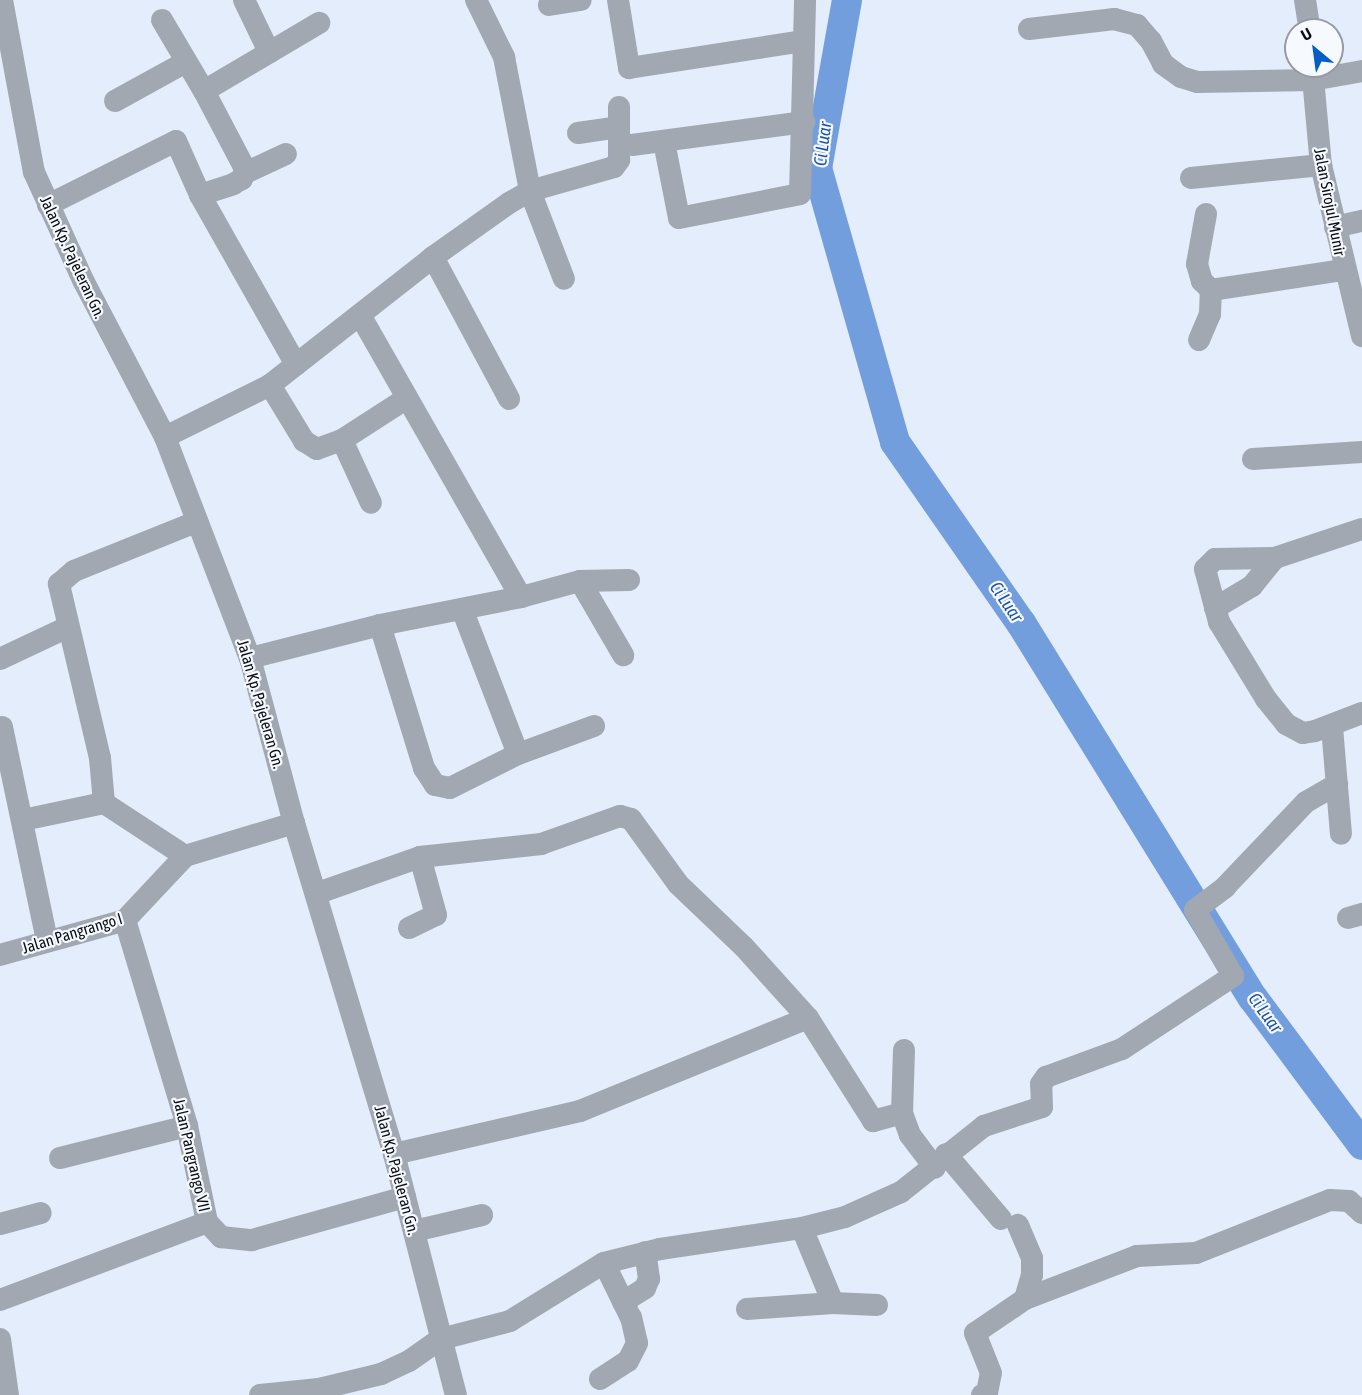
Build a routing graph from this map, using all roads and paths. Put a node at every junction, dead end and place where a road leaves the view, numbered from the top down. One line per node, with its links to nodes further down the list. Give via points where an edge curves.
1 (2, 0): 13 (street, Jalan Kp. Pajeleran Gn.)
2 (244, 0): 15 (street)
3 (476, 0): 31 (street, via 504,57)
4 (581, 0): 8 (street)
5 (618, 0): 14 (street, via 628,68)
6 (804, 0): 14 (street)
7 (1305, 0): 9 (street)
8 (549, 5)
9 (1308, 18)
10 (162, 20): 16 (street)
11 (319, 23): 15 (street)
12 (1029, 29): 19 (street, via 1114,19 1137,25 1163,64 1181,77 1224,83)
13 (5, 40): 33 (street, Jalan Kp. Pajeleran Gn., via 28,151)
14 (804, 41): 23 (street)
15 (269, 52): 21 (street)
16 (186, 62): 21 (street); 22 (street)
17 (1362, 71): 18 (street)
18 (1344, 72)
19 (1284, 76)
20 (1313, 78): 28 (street, Jalan Sirojul Munir)
21 (204, 91): 29 (street, via 243,160)
22 (115, 101)
23 (804, 122): 26 (street); 26 (street, via 800,194 679,218)
24 (623, 126): 25 (street); 26 (street); 31 (street, via 619,160 610,170)
25 (578, 133)
26 (664, 141)
27 (286, 154): 29 (street)
28 (1322, 165): 30 (street); 36 (street, Jalan Sirojul Munir)
29 (245, 173): 32 (street, via 226,188)
30 (1191, 178)
31 (530, 191): 37 (street); 39 (street)
32 (200, 195): 33 (street, via 174,140); 44 (street)
33 (48, 205): 48 (street, Jalan Kp. Pajeleran Gn., via 88,291)
34 (1206, 214): 40 (street, via 1197,264 1202,281)
35 (1362, 221): 36 (street)
36 (1335, 227): 38 (street, Jalan Sirojul Munir)
37 (433, 257): 41 (street); 47 (street)
38 (1343, 270): 40 (street); 42 (street, Jalan Sirojul Munir)
39 (564, 279)
40 (1211, 290): 43 (street, via 1210,314)
41 (360, 315): 44 (street); 46 (street)
42 (1362, 336)
43 (1199, 339)
44 (296, 365): 45 (street)
45 (270, 385): 48 (street); 49 (street, via 309,446 317,449)
46 (407, 398): 49 (street); 58 (street)
47 (509, 399)
48 (165, 437): 53 (street, Jalan Kp. Pajeleran Gn.)
49 (342, 440): 52 (street)
50 (1362, 452): 51 (street)
51 (1253, 459)
52 (371, 503)
53 (196, 522): 62 (street, via 65,576 59,584); 64 (street, Jalan Kp. Pajeleran Gn.)
54 (1362, 529): 55 (street)
55 (1275, 558): 59 (street, via 1252,586); 59 (street, via 1209,561 1205,569)
56 (629, 580): 57 (street)
57 (580, 581): 58 (street); 63 (street)
58 (521, 597): 60 (street)
59 (1215, 608): 69 (street, via 1246,668 1286,724 1303,733)
60 (462, 609): 61 (street); 70 (street)
61 (380, 625): 64 (street); 70 (street, via 430,781 450,788)
62 (68, 627): 65 (street); 72 (street, via 100,758)
63 (622, 656)
64 (250, 658): 74 (street, Jalan Kp. Pajeleran Gn.)
65 (0, 659)
66 (1362, 713): 69 (street)
67 (594, 726): 70 (street)
68 (2, 727): 73 (street)
69 (1332, 727): 71 (street)
70 (518, 754)
71 (1337, 784): 75 (street); 89 (street, via 1306,802 1225,887 1195,910 1233,976 1122,1049 1046,1077 1041,1084 1042,1107 988,1124)
72 (104, 803): 73 (street); 76 (street)
73 (23, 820): 81 (street)
74 (294, 823): 76 (street); 78 (street, Jalan Kp. Pajeleran Gn.)
75 (1341, 834)
76 (185, 856): 79 (street, Jalan Pangrango I)
77 (420, 857): 78 (street); 80 (street, via 436,915); 83 (street, via 541,844 620,816 631,819 678,884 744,947)
78 (318, 892): 87 (street, Jalan Kp. Pajeleran Gn.)
79 (125, 920): 81 (street, Jalan Pangrango I); 86 (street, Jalan Pangrango VII)
80 (409, 928)
81 (47, 940): 82 (street, Jalan Pangrango I)
82 (0, 955)
83 (808, 1018): 85 (street, via 873,1121); 87 (street, via 580,1111)
84 (904, 1050): 85 (street)
85 (902, 1113): 89 (street, via 910,1135)
86 (187, 1126): 88 (street); 94 (street, Jalan Pangrango VII)
87 (394, 1154): 90 (street, Jalan Kp. Pajeleran Gn.)
88 (60, 1158)
89 (941, 1161): 96 (street, via 901,1192); 100 (street, via 1010,1222 1033,1267)
90 (405, 1197): 94 (street, Jalan Pangrango VII, via 252,1240 220,1237); 97 (street, Jalan Kp. Pajeleran Gn.)
91 (41, 1213): 95 (street)
92 (1362, 1213): 100 (street, via 1349,1201 1330,1200 1196,1253 1137,1256)
93 (482, 1215): 97 (street)
94 (207, 1222): 101 (street)
95 (0, 1224)
96 (802, 1228): 98 (street); 103 (street)
97 (414, 1231): 107 (street, Jalan Kp. Pajeleran Gn.)
98 (645, 1252): 99 (street); 102 (street, via 649,1279 645,1288)
99 (604, 1263): 102 (street); 107 (street, via 510,1321)
100 (1025, 1299): 110 (street, via 975,1333 977,1346 992,1373)
101 (0, 1300)
102 (623, 1302): 108 (street, via 637,1335 635,1353)
103 (832, 1303): 104 (street); 105 (street)
104 (877, 1305)
105 (747, 1309)
106 (0, 1339): 111 (street)
107 (441, 1339): 109 (street, via 381,1374); 113 (street, Jalan Kp. Pajeleran Gn.)
108 (600, 1379)
109 (320, 1392): 112 (street)
110 (986, 1394)
111 (8, 1395)
112 (260, 1395)
113 (456, 1395)

